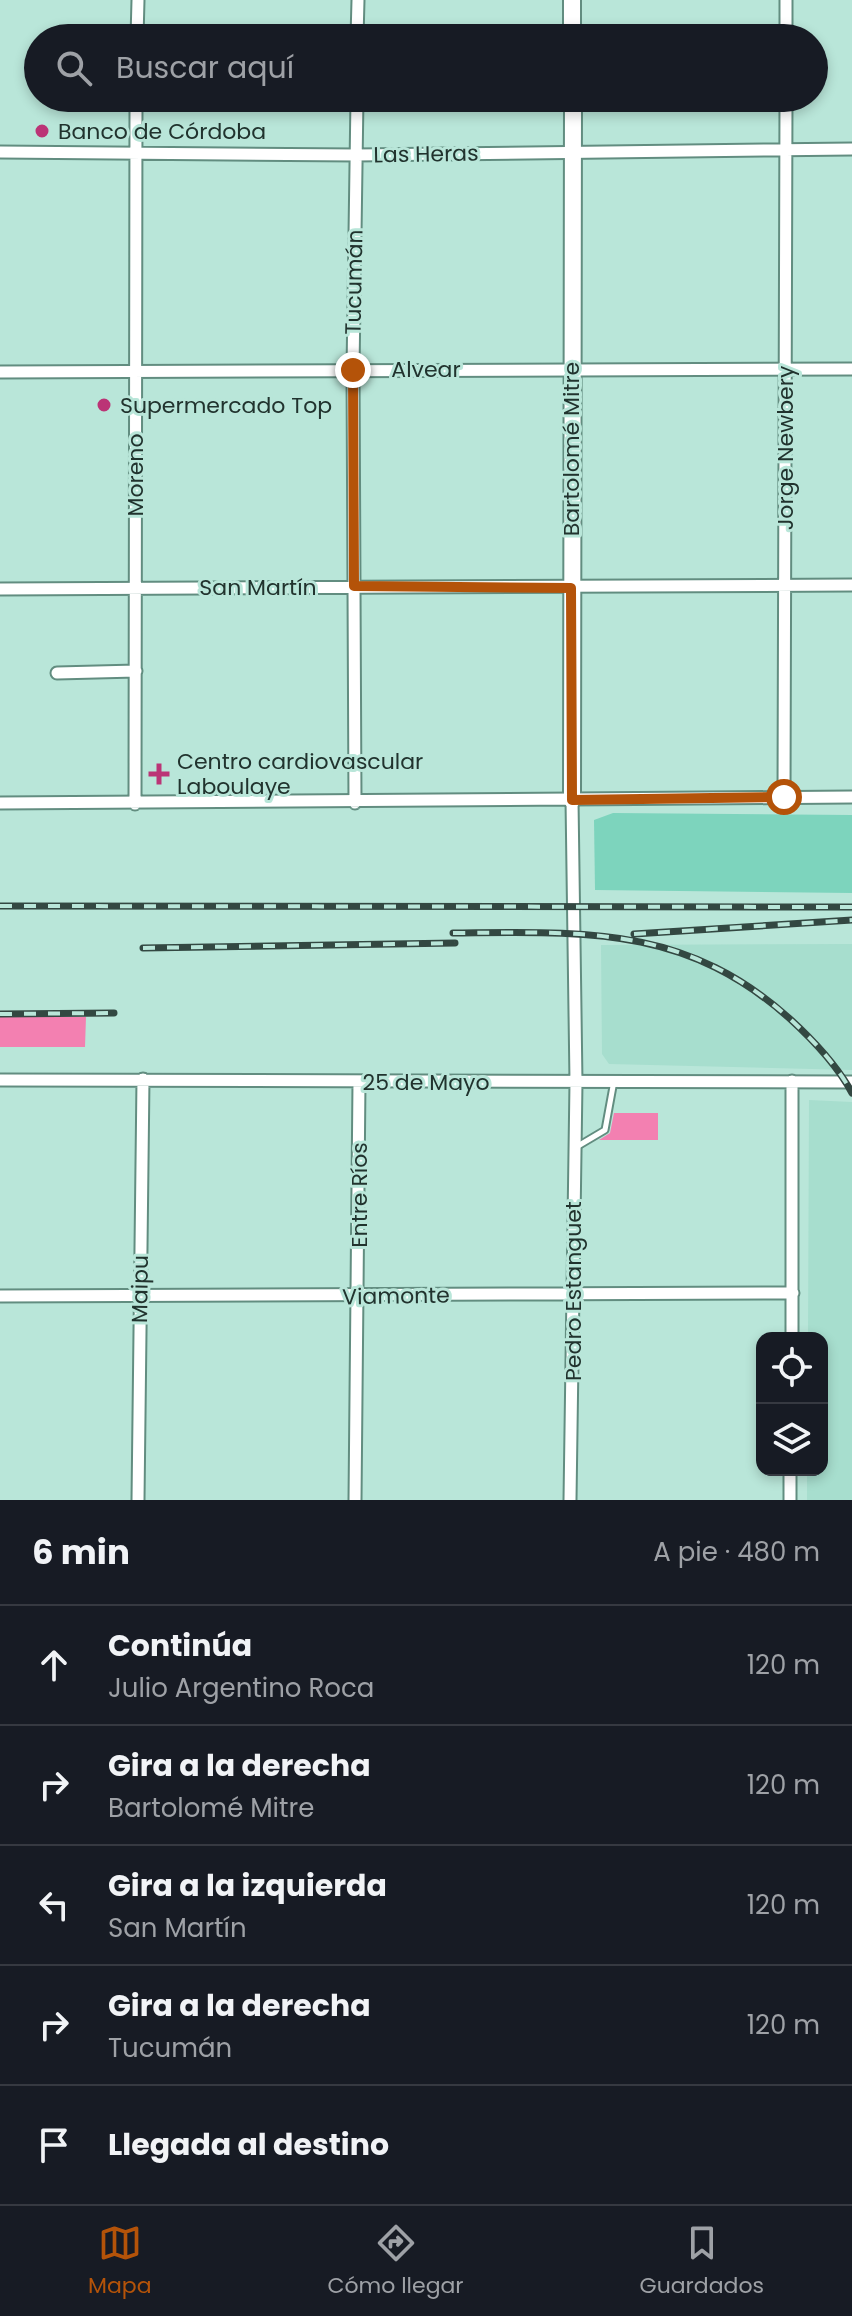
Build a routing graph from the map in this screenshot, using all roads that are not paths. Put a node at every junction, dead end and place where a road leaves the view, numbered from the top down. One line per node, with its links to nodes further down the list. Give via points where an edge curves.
1 (138, 0): 5 (street)
2 (358, 0): 6 (street)
3 (572, 0): 7 (main road)
4 (786, 0): 8 (street)
5 (137, 24)
6 (357, 24)
7 (572, 24)
8 (786, 24)
9 (136, 112): 17 (street, Moreno)
10 (357, 112): 18 (street, Tucumán)
11 (573, 112): 15 (main road, Bartolomé Mitre)
12 (786, 112): 13 (street, Jorge Newbery)
13 (786, 149): 14 (street, Las Heras); 15 (street, Las Heras); 20 (street, Jorge Newbery)
14 (852, 149)
15 (573, 151): 18 (street, Las Heras); 19 (main road, Bartolomé Mitre)
16 (0, 152): 17 (street, Las Heras)
17 (135, 154): 18 (street, Las Heras); 23 (street, Moreno)
18 (356, 155): 22 (street, Tucumán)
19 (572, 368): 20 (street, Alvear); 22 (street, Alvear); 29 (main road, Bartolomé Mitre)
20 (785, 369): 21 (street, Alvear); 25 (street, Jorge Newbery)
21 (852, 369)
22 (353, 370): 23 (street, Alvear); 27 (street, Tucumán)
23 (135, 371): 24 (street, Alvear); 28 (street, Moreno)
24 (0, 372)
25 (785, 585): 26 (street, San Martín); 29 (street, San Martín); 33 (street, Jorge Newbery)
26 (852, 585)
27 (354, 586): 28 (street, San Martín); 29 (street, San Martín); 37 (street, Tucumán)
28 (135, 587): 30 (street, San Martín); 31 (street, Moreno)
29 (571, 588): 35 (main road, Bartolomé Mitre)
30 (0, 589)
31 (136, 671): 32 (street); 38 (street, Moreno)
32 (57, 673)
33 (784, 797): 34 (street); 35 (street)
34 (852, 797)
35 (572, 800): 37 (street); 44 (street, Pedro Estanguet)
36 (0, 803): 38 (street)
37 (355, 803): 38 (street)
38 (135, 804)
39 (143, 1079): 40 (street, 25 de Mayo); 43 (street, 25 de Mayo); 49 (street, Maipu)
40 (0, 1080)
41 (614, 1081): 42 (street, 25 de Mayo); 44 (street, 25 de Mayo); 46 (lane, via 605,1130)
42 (792, 1081): 45 (street, 25 de Mayo); 48 (street)
43 (359, 1082): 44 (street, 25 de Mayo); 51 (street, Entre Ríos)
44 (576, 1082): 46 (street, Pedro Estanguet)
45 (852, 1082)
46 (573, 1148): 47 (street, Pedro Estanguet)
47 (574, 1293): 48 (street, Viamonte); 51 (street, Viamonte); 56 (street, Pedro Estanguet)
48 (793, 1293): 52 (street)
49 (140, 1295): 50 (street, Viamonte); 51 (street, Viamonte); 54 (street, Maipu)
50 (0, 1296)
51 (358, 1296): 55 (street, Entre Ríos)
52 (792, 1332)
53 (790, 1476): 57 (street)
54 (138, 1500)
55 (355, 1500)
56 (570, 1500)
57 (790, 1500)

